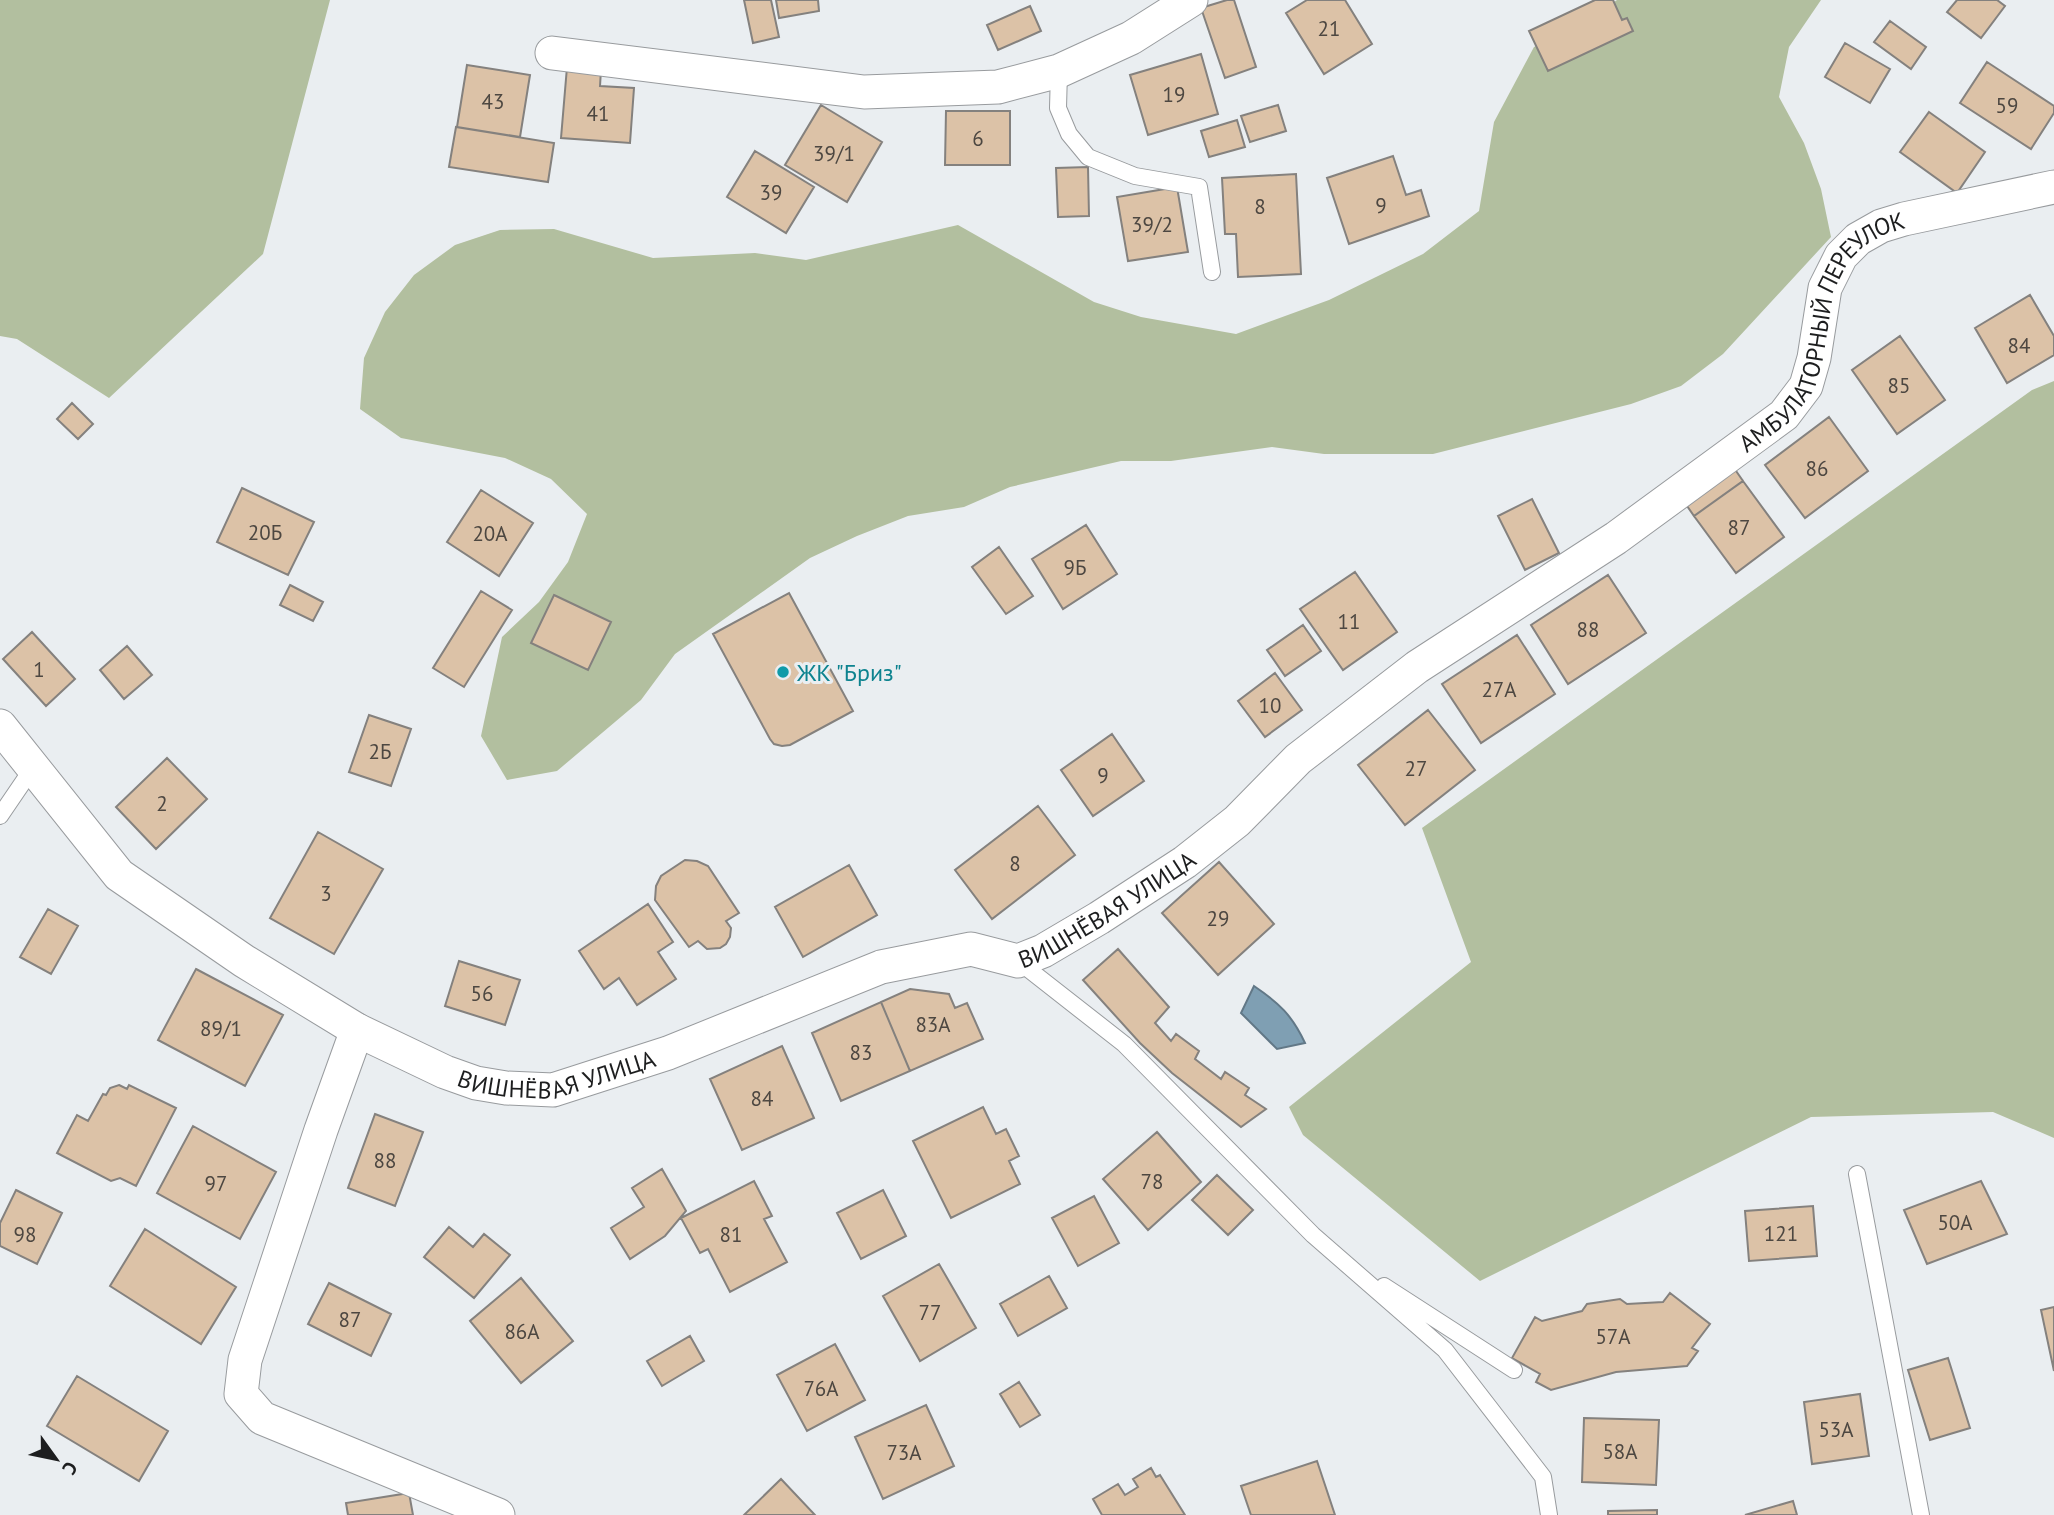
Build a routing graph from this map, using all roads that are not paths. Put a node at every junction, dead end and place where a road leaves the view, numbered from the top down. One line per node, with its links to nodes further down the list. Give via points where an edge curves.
1 (1191, 0): 3 (street, via 1131,38)
2 (552, 53): 3 (street, via 863,92 998,87)
3 (1059, 71): 5 (lane, via 1058,108 1069,134 1088,157 1135,176 1199,187)
4 (2054, 187): 6 (street, АМБУЛАТОРНЫЙ ПЕРЕУЛОК, via 1904,219 1858,239 1841,256 1825,288 1806,386 1784,415)
5 (1212, 272)
6 (1616, 538): 10 (street, ВИШНЁВАЯ УЛИЦА, via 1417,667 1298,759 1237,821 1185,862 1043,951)
7 (0, 726): 8 (street, ВИШНЁВАЯ УЛИЦА)
8 (32, 769): 9 (lane); 11 (street, ВИШНЁВАЯ УЛИЦА, via 119,875 244,961)
9 (0, 816)
10 (1018, 961): 11 (street, ВИШНЁВАЯ УЛИЦА, via 971,950 881,967 668,1053 553,1090 476,1083); 13 (lane, via 1124,1044)
11 (357, 1030): 15 (street, via 245,1360 241,1394 262,1418)
12 (1857, 1174): 17 (lane)
13 (1337, 1256): 14 (lane); 16 (lane, via 1445,1350 1544,1477)
14 (1514, 1370)
15 (498, 1515)
16 (1549, 1515)
17 (1921, 1515)

